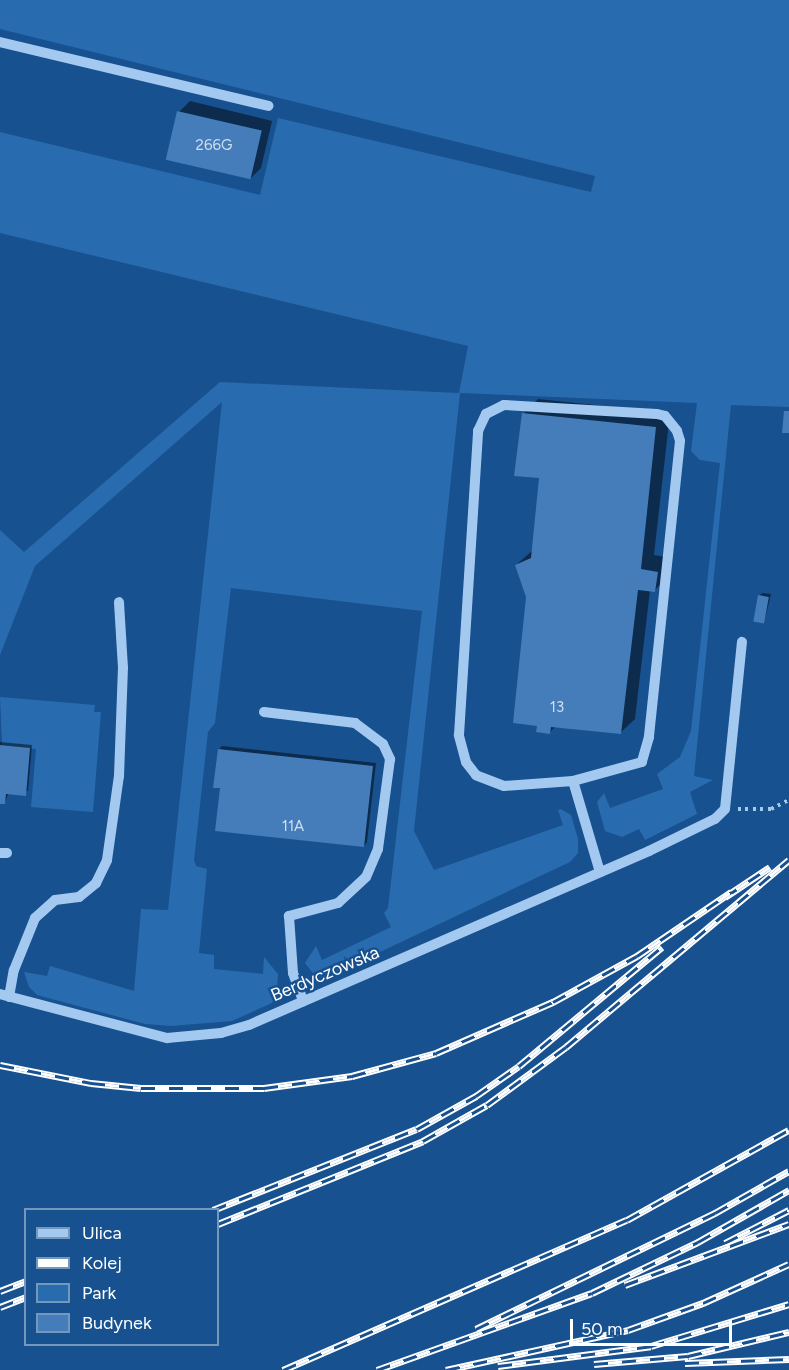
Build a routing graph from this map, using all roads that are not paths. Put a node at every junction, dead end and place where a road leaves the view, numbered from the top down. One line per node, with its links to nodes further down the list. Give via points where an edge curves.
1 (0, 42): 2 (street)
2 (268, 106)
3 (119, 602): 8 (street, via 123,669 119,776 107,860 96,883 79,897 55,900 35,918)
4 (742, 642): 7 (street, Berdyczowska, via 725,808 715,819)
5 (264, 712): 9 (street, via 355,723 377,738 390,759 378,849 366,877 338,903 289,916 293,973)
6 (573, 782): 6 (street, via 491,784 476,775 466,762 459,735 478,431 486,414 504,405 657,414 672,422 680,441 649,737 642,762); 7 (street)
7 (600, 873): 9 (street, Berdyczowska)
8 (4, 996): 9 (street, Berdyczowska, via 167,1038 220,1033)
9 (303, 1001)

